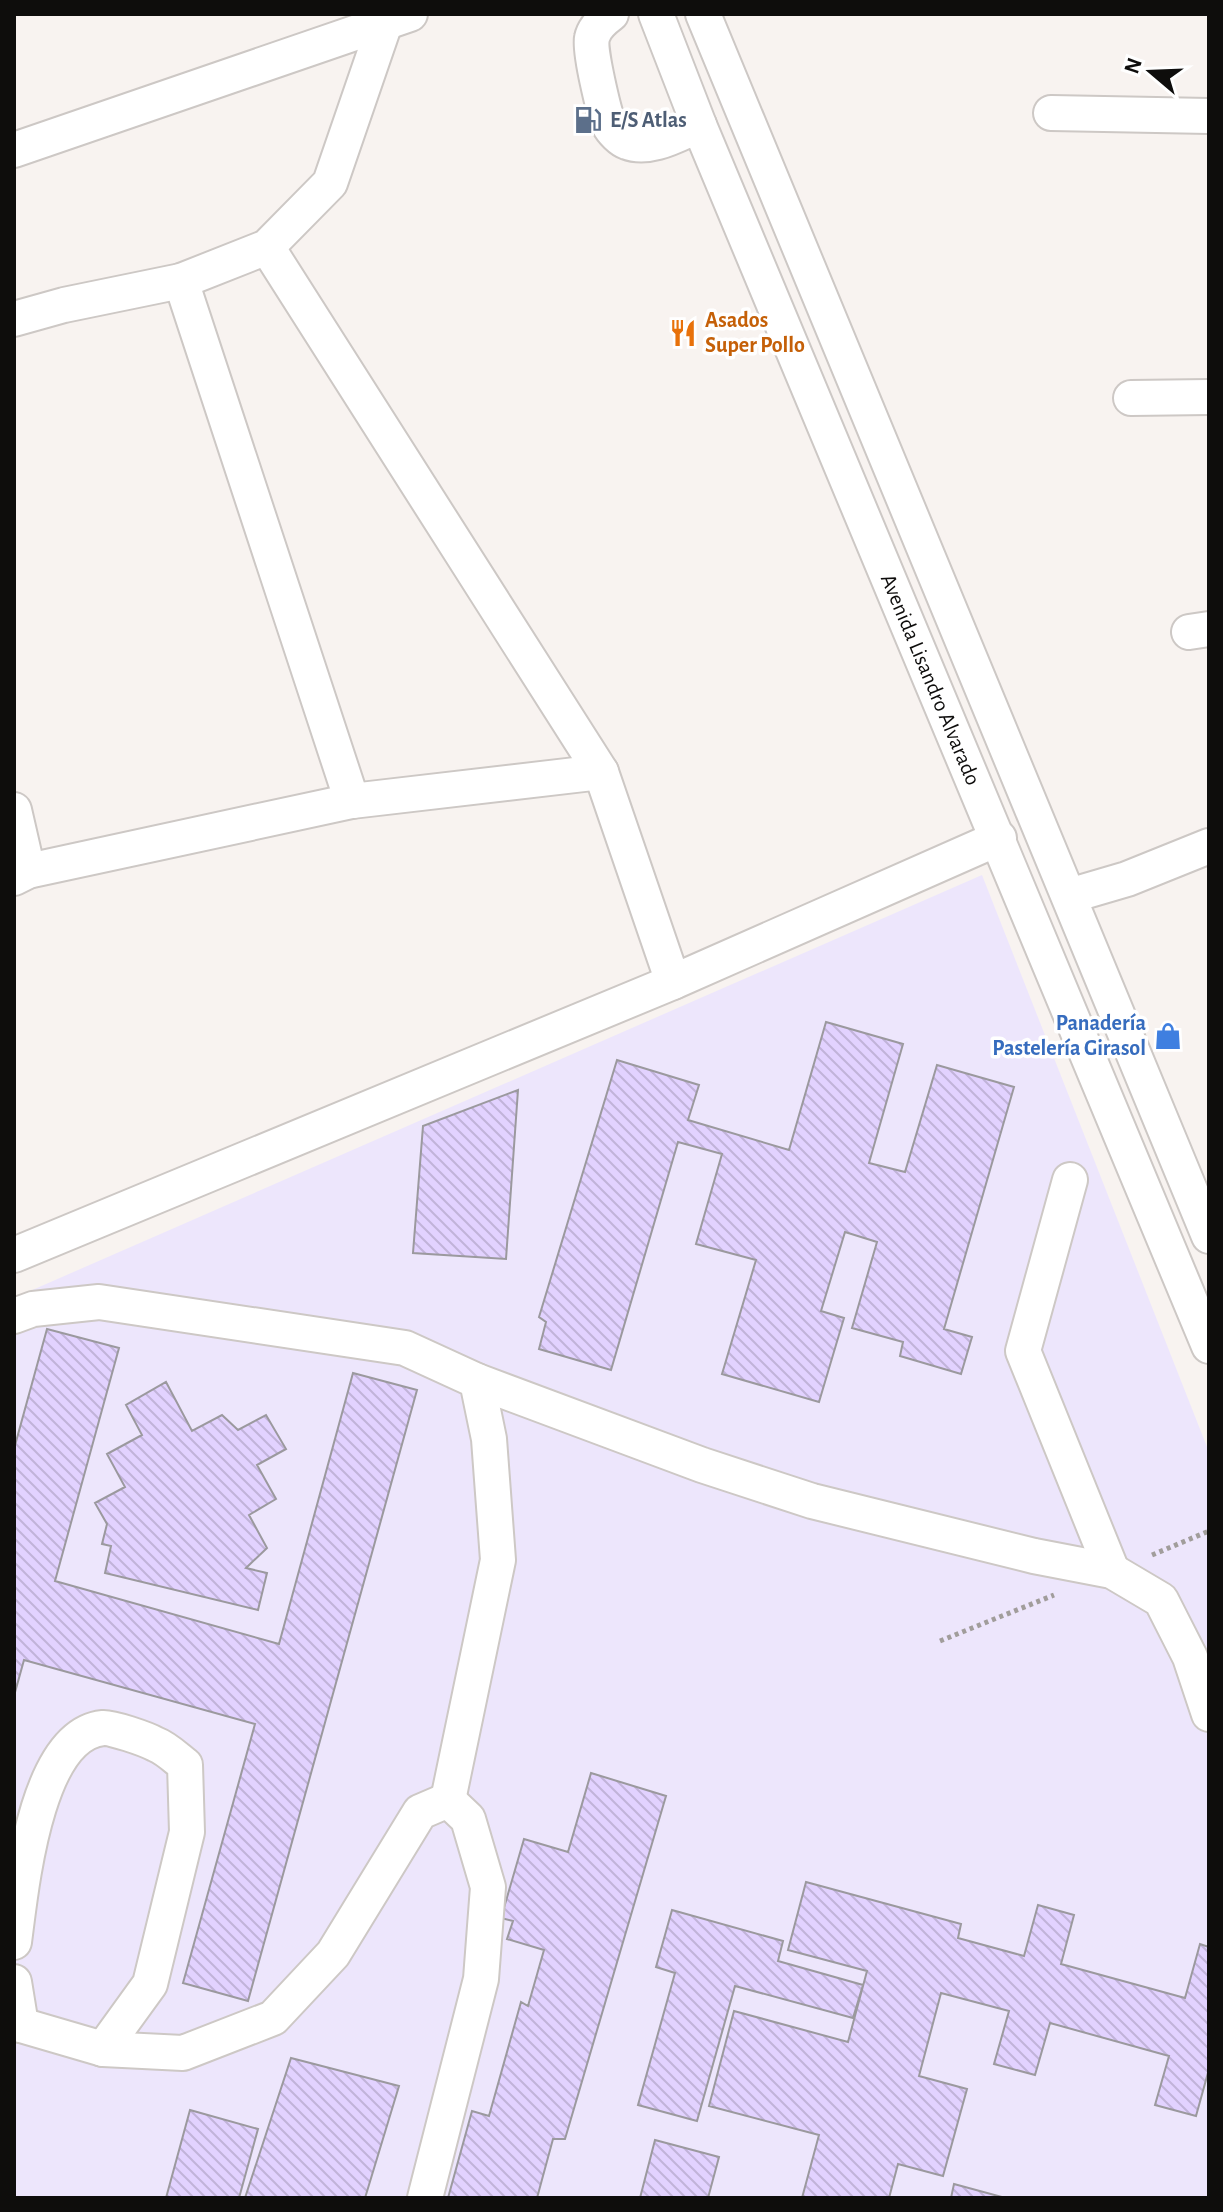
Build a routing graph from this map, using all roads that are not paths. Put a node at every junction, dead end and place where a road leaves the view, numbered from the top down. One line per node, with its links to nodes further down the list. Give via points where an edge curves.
1 (611, 14): 7 (street, via 592,36 591,51 610,126 623,141 638,145)
2 (656, 14): 7 (street, Avenida Lisandro Alvarado)
3 (703, 14): 20 (street, Avenida Lisandro Alvarado)
4 (397, 18): 8 (street); 9 (street, via 330,183)
5 (1051, 113): 6 (street)
6 (1209, 116)
7 (699, 125): 17 (street, Avenida Lisandro Alvarado)
8 (14, 150)
9 (267, 247): 10 (street); 14 (street)
10 (181, 281): 11 (street); 15 (street)
11 (14, 319)
12 (1209, 397): 13 (street)
13 (1131, 398)
14 (601, 772): 15 (street); 21 (street)
15 (352, 801): 19 (street)
16 (14, 810): 19 (street)
17 (999, 838): 21 (street); 26 (street, Avenida Lisandro Alvarado)
18 (1209, 846): 20 (street)
19 (21, 875)
20 (1069, 896): 23 (street, Avenida Lisandro Alvarado)
21 (673, 982): 24 (street)
22 (1070, 1180): 28 (street, via 1023,1351)
23 (1209, 1236)
24 (14, 1255)
25 (14, 1316): 27 (street, via 99,1302 405,1348)
26 (1209, 1346)
27 (477, 1381): 28 (street, via 812,1501); 30 (street, via 489,1439 498,1560)
28 (1112, 1571): 29 (street, via 1161,1600 1190,1657)
29 (1209, 1714)
30 (448, 1800): 34 (street, via 420,1812 333,1954 273,2018 183,2053); 35 (street, via 468,1819 488,1887 481,1979)
31 (14, 1942): 34 (street, via 24,1867 43,1789 76,1739 104,1728 157,1744 185,1765 187,1832 150,1984)
32 (14, 1982): 33 (street)
33 (17, 2024): 34 (street)
34 (103, 2049)
35 (425, 2198)

